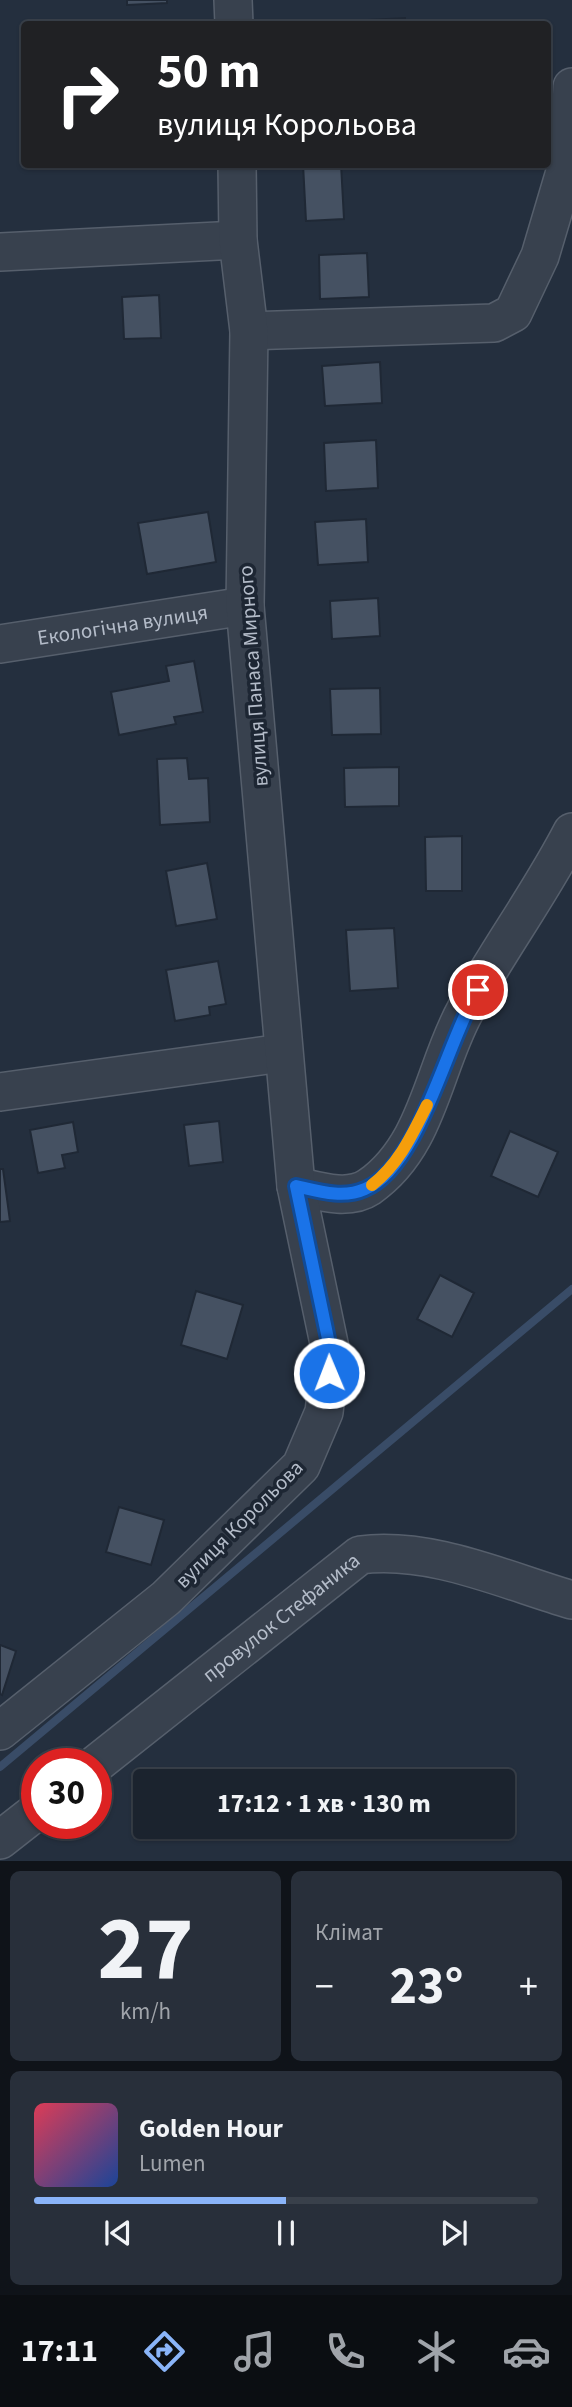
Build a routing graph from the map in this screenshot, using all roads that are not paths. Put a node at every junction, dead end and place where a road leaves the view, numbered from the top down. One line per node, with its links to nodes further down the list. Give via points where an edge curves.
1 (233, 0): 2 (street)
2 (234, 21)
3 (572, 87): 7 (street, via 567,165 540,256 513,313 494,323)
4 (237, 168): 5 (street, вулиця Панаса Мирного)
5 (238, 240): 6 (street); 7 (street, вулиця Панаса Мирного)
6 (0, 252)
7 (249, 331): 8 (street, вулиця Панаса Мирного)
8 (245, 606): 9 (street, Екологічна вулиця); 11 (street, вулиця Панаса Мирного)
9 (0, 645)
10 (572, 832): 13 (street, via 463,1014 435,1089 389,1172 365,1189 338,1195)
11 (282, 1053): 12 (street); 13 (street, вулиця Панаса Мирного)
12 (0, 1092)
13 (296, 1186): 15 (street, вулиця Корольова, via 331,1353 324,1412 301,1466 166,1598)
14 (572, 1600): 16 (street, провулок Стефаника, via 426,1556 391,1551 360,1555)
15 (0, 1731)
16 (112, 1751)
17 (21, 1824): 18 (street)
18 (0, 1840)

